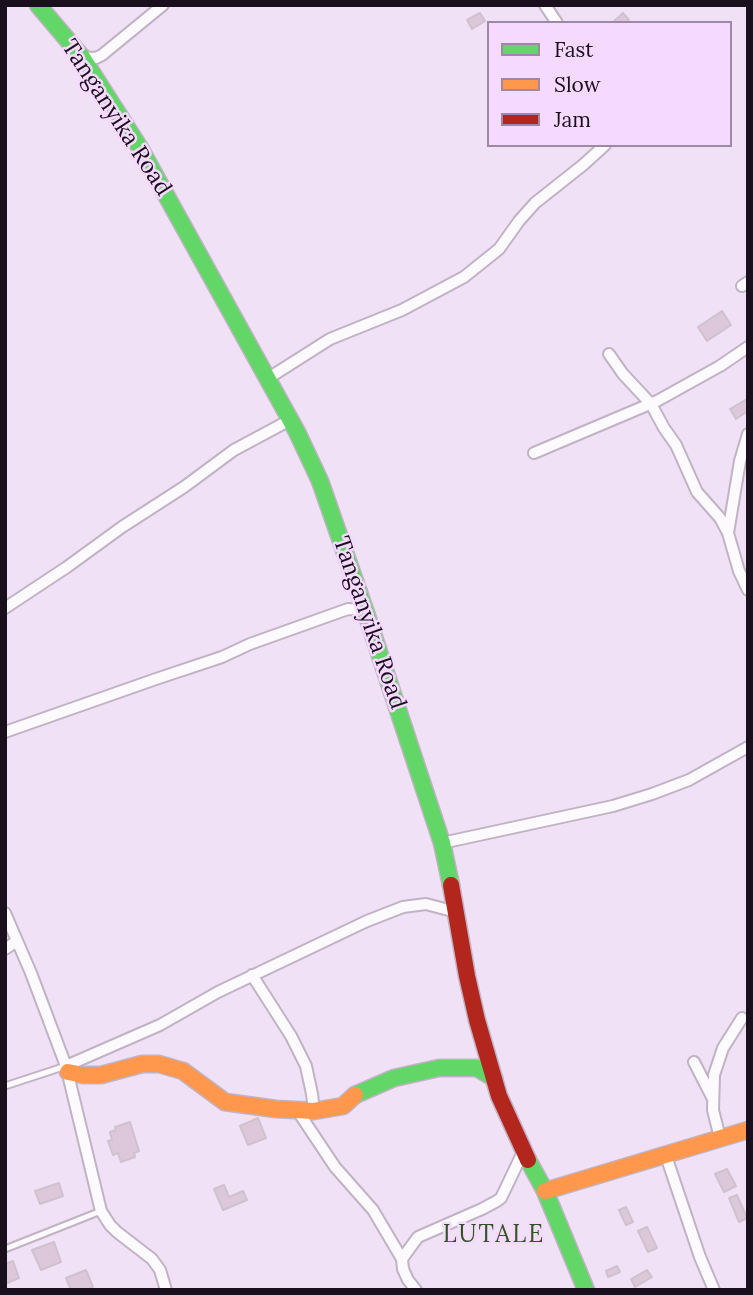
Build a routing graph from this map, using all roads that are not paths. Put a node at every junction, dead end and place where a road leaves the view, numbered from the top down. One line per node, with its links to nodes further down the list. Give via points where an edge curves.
1 (38, 5): 5 (street, Tanganyika Road)
2 (163, 5): 5 (street, via 102,55)
3 (544, 5): 4 (street)
4 (556, 21)
5 (82, 57): 9 (street, Tanganyika Road, via 141,148)
6 (603, 147): 9 (street, via 534,203 499,249 464,277 402,310 330,339)
7 (748, 347): 10 (street)
8 (609, 354): 10 (street)
9 (267, 379): 11 (street, Tanganyika Road)
10 (651, 404): 13 (street); 14 (street, via 676,445 696,492)
11 (290, 419): 16 (street, via 234,450); 17 (street, Tanganyika Road, via 320,481)
12 (748, 434): 14 (street)
13 (534, 453)
14 (728, 533): 15 (street)
15 (748, 590)
16 (5, 608)
17 (365, 610): 18 (street, via 348,609); 20 (street, Tanganyika Road)
18 (5, 733)
19 (748, 747): 20 (street, via 689,780 652,794)
20 (442, 843): 21 (street, Tanganyika Road)
21 (456, 912): 25 (street, via 426,904 403,907); 29 (street, Tanganyika Road, via 477,1020)
22 (5, 914): 23 (street)
23 (17, 941): 24 (street); 28 (street)
24 (5, 949)
25 (252, 975): 28 (street); 32 (street, via 306,1066 312,1094)
26 (742, 1018): 31 (street, via 723,1048 714,1075)
27 (694, 1062): 31 (street)
28 (67, 1069): 30 (lane); 32 (street, via 83,1075 159,1064 183,1071 226,1101); 38 (street)
29 (494, 1078): 32 (street, via 477,1068 439,1068 394,1078 355,1095 343,1106); 35 (street, Tanganyika Road)
30 (5, 1086)
31 (713, 1100): 34 (street)
32 (306, 1111): 40 (street, via 335,1167 373,1210)
33 (748, 1130): 34 (street)
34 (720, 1138): 36 (street)
35 (523, 1152): 37 (street, Tanganyika Road); 40 (street, via 498,1201 418,1237)
36 (666, 1156): 37 (street); 44 (street)
37 (545, 1191): 43 (street, Tanganyika Road)
38 (101, 1211): 39 (lane); 41 (street, via 117,1232 152,1259)
39 (5, 1249)
40 (402, 1259): 42 (street)
41 (166, 1290)
42 (416, 1290)
43 (586, 1290)
44 (714, 1290)

